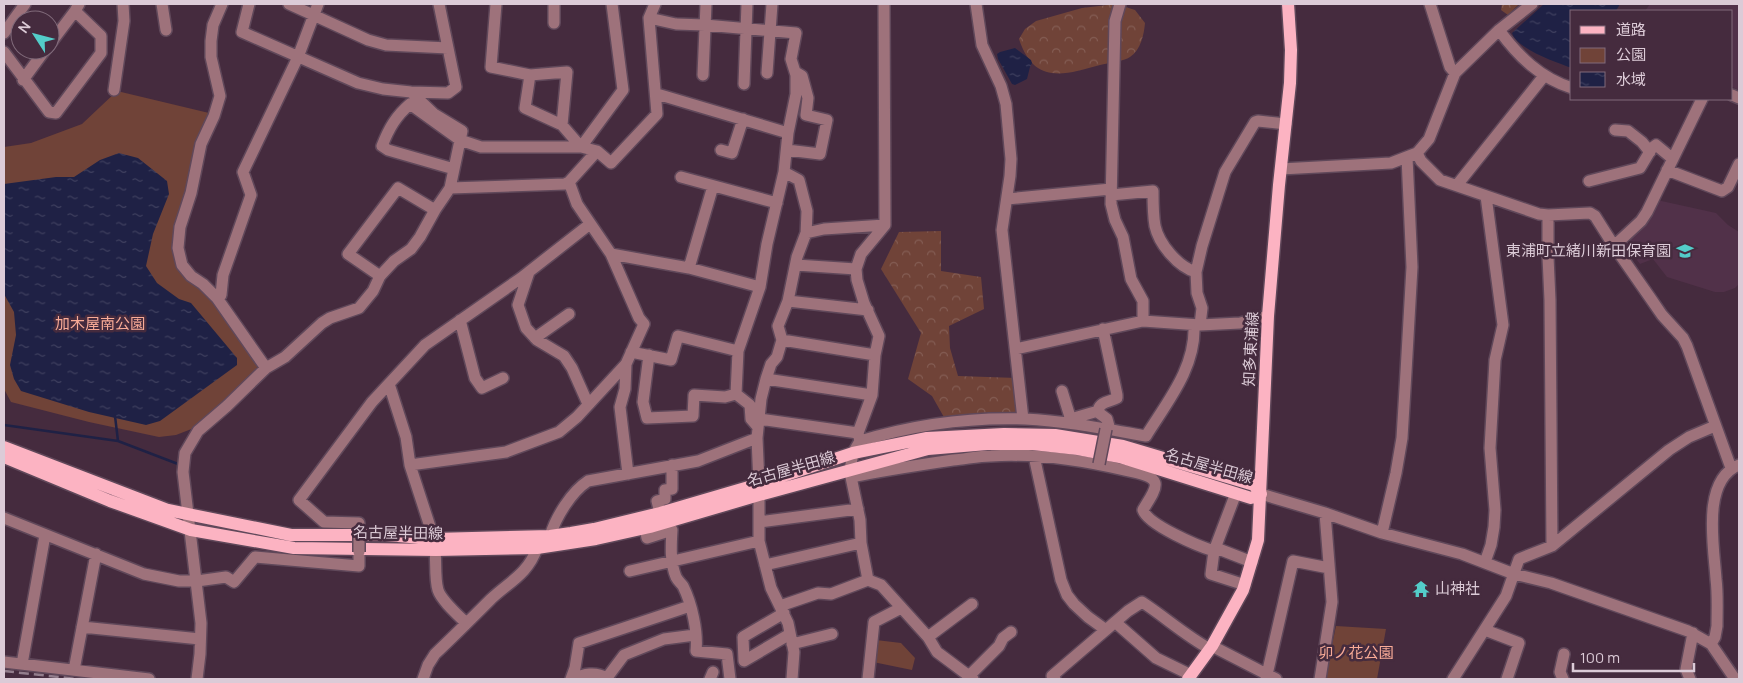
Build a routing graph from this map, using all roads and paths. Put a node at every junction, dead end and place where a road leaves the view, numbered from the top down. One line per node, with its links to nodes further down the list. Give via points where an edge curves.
1 (25, 4): 31 (street)
2 (124, 4): 45 (street)
3 (162, 4): 28 (street)
4 (222, 4): 91 (street, via 210,42 210,57 220,96 201,144 180,227 178,248 186,271)
5 (250, 4): 34 (street, via 242,32)
6 (289, 4): 22 (street)
7 (439, 4): 32 (street)
8 (496, 4): 39 (street, via 491,67)
9 (554, 4): 24 (street)
10 (612, 4): 55 (street, via 623,90)
11 (654, 4): 23 (street)
12 (706, 4): 25 (street)
13 (747, 4): 26 (street)
14 (772, 4): 29 (street)
15 (884, 4): 80 (street)
16 (976, 4): 75 (street, via 982,45 1006,104 1011,159)
17 (1120, 4): 73 (street, via 1114,21)
18 (1288, 4): 50 (main road, 知多東浦線, via 1291,50)
19 (1430, 4): 38 (street, via 1450,67)
20 (1532, 4): 30 (street)
21 (77, 7): 27 (street); 42 (street, via 100,36 102,52 56,113 49,112)
22 (316, 9): 32 (street, via 368,40 386,45); 34 (street)
23 (649, 18): 25 (street, via 676,24); 47 (street)
24 (554, 23)
25 (705, 25): 26 (street); 40 (street)
26 (746, 29): 29 (street); 43 (street)
27 (60, 30)
28 (166, 30)
29 (770, 30): 36 (street, via 796,33 791,59); 37 (street)
30 (1499, 30): 38 (street); 41 (street, via 1516,52)
31 (4, 33)
32 (448, 48): 46 (street, via 456,86 448,93)
33 (4, 52): 42 (street)
34 (298, 57): 46 (street, via 383,90); 91 (street, via 243,172 251,195 223,275 221,295)
35 (38, 60): 42 (street)
36 (795, 72): 53 (street, via 796,94); 57 (street, via 802,76 808,98 806,115 826,120 820,154)
37 (767, 73)
38 (1455, 73): 60 (street, via 1428,139)
39 (530, 75): 51 (street, via 525,108); 51 (street, via 567,72)
40 (703, 75)
41 (1544, 76): 44 (street); 70 (street)
42 (23, 80)
43 (744, 84)
44 (1570, 87)
45 (114, 90)
46 (410, 92): 54 (street, via 434,114 462,131)
47 (657, 94): 49 (street); 58 (street, via 657,114 611,163)
48 (1702, 100): 61 (street)
49 (743, 119): 53 (street); 56 (street, via 732,153)
50 (1286, 124): 64 (main road, 知多東浦線); 88 (street, via 1255,122 1230,161)
51 (562, 125): 55 (street)
52 (1615, 130): 59 (street, via 1628,131)
53 (788, 133): 57 (street)
54 (460, 140): 55 (street, via 482,147); 63 (street); 63 (street, via 410,104 389,128 382,146)
55 (581, 147): 58 (street)
56 (721, 150)
57 (787, 150): 66 (street)
58 (597, 151): 69 (street)
59 (1650, 152): 61 (street, via 1656,145); 68 (street, via 1640,168)
60 (1412, 155): 64 (street, via 1391,163); 70 (street, via 1440,180); 144 (street, via 1412,267 1402,438)
61 (1673, 159): 65 (street)
62 (1739, 164): 65 (street, via 1728,187 1722,191)
63 (454, 169): 72 (street)
64 (1281, 169): 95 (main road, 知多東浦線)
65 (1667, 170): 82 (street, via 1641,221)
66 (784, 172): 76 (street); 81 (street, via 799,180 807,211)
67 (681, 177): 71 (street)
68 (1589, 181)
69 (570, 182): 72 (street); 79 (street, via 577,204)
70 (1457, 185): 74 (street)
71 (713, 186): 76 (street); 85 (street)
72 (450, 188): 77 (street)
73 (1111, 192): 75 (street); 88 (street, via 1153,191 1158,235 1180,263); 97 (street, via 1111,204 1123,237 1131,280 1143,301)
74 (1486, 196): 78 (street); 156 (street, via 1503,325 1495,360 1490,448 1494,527)
75 (1007, 199): 102 (street, via 1002,230)
76 (777, 204): 90 (street)
77 (435, 210): 89 (street, via 412,249); 89 (street, via 398,188 348,254)
78 (1548, 215): 82 (street, via 1590,212); 150 (street)
79 (590, 224): 83 (street); 87 (street)
80 (885, 225): 81 (street, via 824,229); 86 (street, via 861,254)
81 (806, 235): 84 (street)
82 (1614, 246): 119 (street, via 1688,346)
83 (611, 254): 85 (street); 104 (street, via 644,324)
84 (796, 265): 86 (street); 92 (street)
85 (689, 268): 90 (street)
86 (856, 270): 93 (street)
87 (528, 272): 96 (street); 100 (street, via 518,305 526,328)
88 (1196, 272): 98 (street, via 1202,308)
89 (380, 276): 108 (street, via 360,308 330,318 285,357)
90 (760, 288): 103 (street)
91 (217, 298): 108 (street)
92 (788, 301): 93 (street); 101 (street, via 778,326)
93 (868, 310): 105 (street, via 879,336)
94 (569, 314): 100 (street)
95 (1268, 316): 98 (street, via 1240,323); 135 (main road, 知多東浦線)
96 (460, 320): 109 (street, via 475,378 482,388); 111 (street, via 425,345)
97 (1143, 321): 98 (street); 99 (street)
98 (1197, 325): 121 (street, via 1180,383 1146,436)
99 (1103, 329): 102 (street); 116 (street, via 1117,398 1102,403)
100 (535, 338): 115 (street, via 564,356)
101 (782, 340): 105 (street); 110 (street)
102 (1016, 348): 117 (street)
103 (738, 351): 106 (street, via 678,336 671,360); 113 (street)
104 (632, 352): 106 (street); 107 (street)
105 (874, 354): 114 (street)
106 (649, 355): 113 (street, via 643,402 647,418 693,416 694,395 725,397)
107 (626, 364): 115 (street); 132 (street, via 620,407)
108 (266, 368): 139 (street, via 198,431 188,447 183,466)
109 (503, 378)
110 (766, 379): 114 (street); 120 (street)
111 (389, 384): 127 (street, via 406,437); 162 (street, bridge, via 298,500 324,522 359,523 359,566 255,557 234,582 226,577)
112 (1062, 391): 118 (street)
113 (736, 394): 120 (street, via 750,405 751,420)
114 (872, 395): 122 (street)
115 (588, 404): 127 (street, via 559,432 506,452)
116 (1098, 411): 118 (street); 121 (street, via 1107,419)
117 (1023, 419): 118 (street); 122 (street, via 951,422)
118 (1070, 422): 121 (street)
119 (1715, 426): 130 (street); 150 (street, via 1669,450)
120 (758, 428): 122 (street); 129 (street, via 698,461); 133 (street)
121 (1108, 430): 128 (street, bridge)
122 (859, 437): 124 (street)
123 (4, 446): 139 (main road, 名古屋半田線)
124 (853, 454): 131 (street); 133 (main road, 名古屋半田線); 135 (main road, 名古屋半田線, via 927,438 1004,434 1055,436 1123,446 1254,485)
125 (1034, 456): 128 (street); 131 (street, via 991,456); 171 (street, via 1067,595)
126 (4, 457): 143 (main road, 名古屋半田線)
127 (410, 464): 149 (street)
128 (1099, 464): 152 (street, via 1150,477 1155,485 1142,510 1145,516 1198,546)
129 (672, 465): 132 (street); 137 (street, via 672,489 665,490 665,499 657,501)
130 (1735, 467): 180 (street, via 1720,482 1714,506 1717,626)
131 (851, 473): 133 (main road, 名古屋半田線); 134 (main road, 名古屋半田線, via 928,449 1033,444 1120,457); 136 (street)
132 (628, 474): 146 (street, via 588,480 578,487)
133 (759, 490): 137 (main road, 名古屋半田線); 141 (street); 142 (main road, 名古屋半田線)
134 (1236, 493): 135 (main road, 名古屋半田線, via 1251,498); 152 (street)
135 (1261, 494): 138 (street); 155 (main road, 知多東浦線, via 1258,540)
136 (858, 510): 141 (street); 148 (street)
137 (660, 513): 146 (main road, 名古屋半田線)
138 (1325, 513): 144 (street); 158 (street)
139 (188, 515): 143 (street); 149 (main road, 名古屋半田線, via 291,535 386,535)
140 (4, 518): 145 (street)
141 (759, 522): 147 (street)
142 (644, 528): 151 (main road, 名古屋半田線, via 596,540); 154 (street, via 647,538 672,530)
143 (191, 530): 149 (main road, 名古屋半田線, via 294,548); 162 (street)
144 (1382, 533): 156 (street)
145 (45, 535): 153 (street); 184 (street)
146 (550, 536): 149 (main road, 名古屋半田線)
147 (759, 541): 154 (street); 157 (street)
148 (861, 543): 157 (street); 161 (street)
149 (435, 544): 151 (main road, 名古屋半田線); 169 (street, via 437,588)
150 (1552, 546): 160 (street, via 1519,559)
151 (537, 548): 169 (street, via 533,560 519,577)
152 (1215, 549): 155 (street); 163 (street, via 1211,574)
153 (96, 554): 162 (street, via 144,574); 170 (street)
154 (672, 561): 159 (street); 165 (street)
155 (1252, 562): 163 (main road, 知多東浦線)
156 (1485, 562): 160 (street)
157 (765, 565): 167 (street, via 771,588)
158 (1328, 568): 189 (street, via 1293,561); 198 (street, via 1332,602)
159 (630, 571)
160 (1514, 574): 172 (street, via 1506,596); 174 (street, via 1551,583)
161 (868, 580): 166 (street, via 881,585); 167 (street, via 831,594 818,593)
162 (197, 581): 179 (street)
163 (1245, 586): 181 (main road, 知多東浦線)
164 (972, 604): 177 (street)
165 (690, 606): 176 (street); 193 (street, via 579,643)
166 (901, 608): 177 (street); 197 (street, via 874,622)
167 (782, 609): 178 (street); 178 (street, via 743,637 744,661)
168 (1115, 622): 171 (street); 181 (street, via 1142,602 1197,642); 186 (street, via 1156,658)
169 (466, 623): 192 (street, via 431,659)
170 (82, 627): 179 (street); 185 (street)
171 (1106, 630): 188 (street)
172 (1485, 630): 199 (street); 200 (street, via 1519,643)
173 (1011, 632): 187 (street)
174 (1693, 633): 180 (street); 202 (street, via 1686,669)
175 (832, 634): 178 (street)
176 (695, 635): 194 (street, via 664,639 624,655); 195 (street, via 696,651 727,654)
177 (928, 637): 187 (street, via 937,652)
178 (791, 639): 196 (street, via 794,652)
179 (200, 640): 191 (street)
180 (1711, 644): 203 (street)
181 (1211, 647): 186 (main road, 知多東浦線); 189 (street)
182 (1564, 654): 201 (street, via 1560,672)
183 (4, 662): 184 (street)
184 (22, 664): 185 (street)
185 (74, 670): 190 (street)
186 (1190, 677)
187 (971, 678)
188 (1052, 678)
189 (1270, 678)
190 (149, 679)
191 (197, 679)
192 (423, 679)
193 (571, 679): 194 (street, via 598,673)
194 (607, 679)
195 (730, 679)
196 (792, 679)
197 (868, 679)
198 (1320, 679)
199 (1453, 679)
200 (1507, 679)
201 (1562, 679)
202 (1690, 679)
203 (1735, 679)

